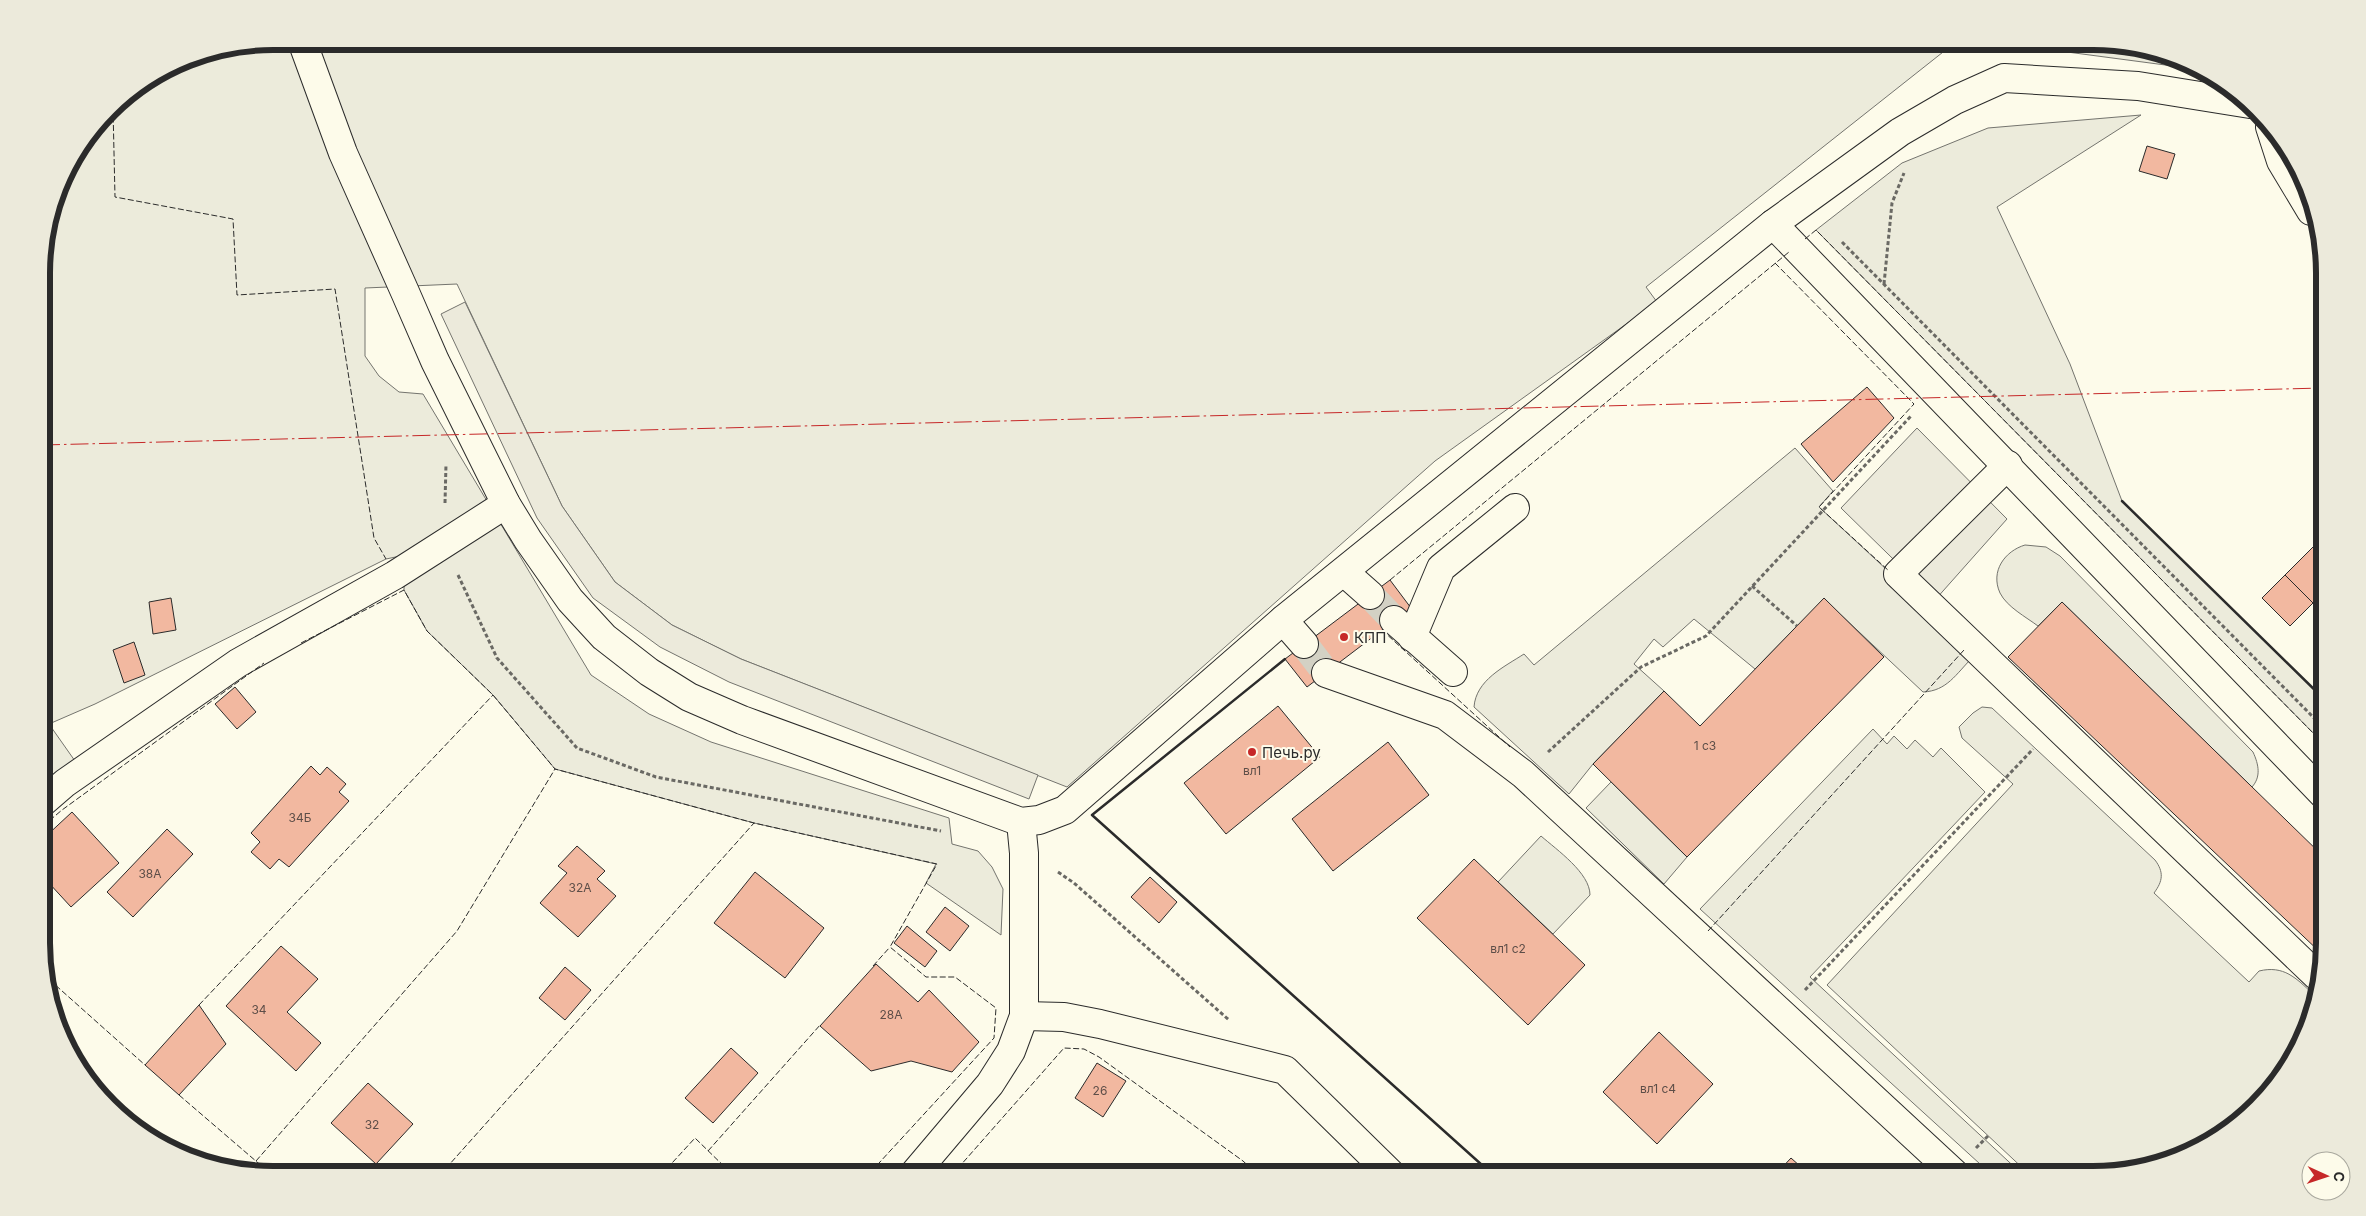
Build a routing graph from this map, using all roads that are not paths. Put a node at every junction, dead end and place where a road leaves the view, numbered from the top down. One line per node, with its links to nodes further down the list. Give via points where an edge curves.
1 (305, 50): 7 (street, via 343,152 424,335)
2 (2236, 102): 5 (street, via 2138,86 2004,78 1955,100 1900,132)
3 (2276, 146): 4 (street)
4 (2303, 198)
5 (1773, 224): 6 (street); 9 (street)
6 (2008, 465): 15 (street); 18 (street, via 1898,574)
7 (506, 504): 16 (street, via 395,575 238,663); 17 (street, via 570,600 604,637 649,672 689,697 742,720)
8 (1514, 508): 13 (street, via 1441,568 1403,628)
9 (1344, 572): 10 (street); 11 (street)
10 (1370, 595)
11 (1283, 620): 12 (street); 17 (street, via 1065,810 1039,820)
12 (1304, 644)
13 (1453, 672)
14 (1326, 673): 22 (street, via 1445,715 1523,774)
15 (2316, 787)
16 (50, 796)
17 (1021, 822): 19 (street, via 1024,853)
18 (2314, 973)
19 (1024, 1016): 20 (street, via 1011,1051 990,1084); 21 (street, via 1064,1017 1100,1024 1285,1070)
20 (921, 1166)
21 (1382, 1166)
22 (1946, 1166)

